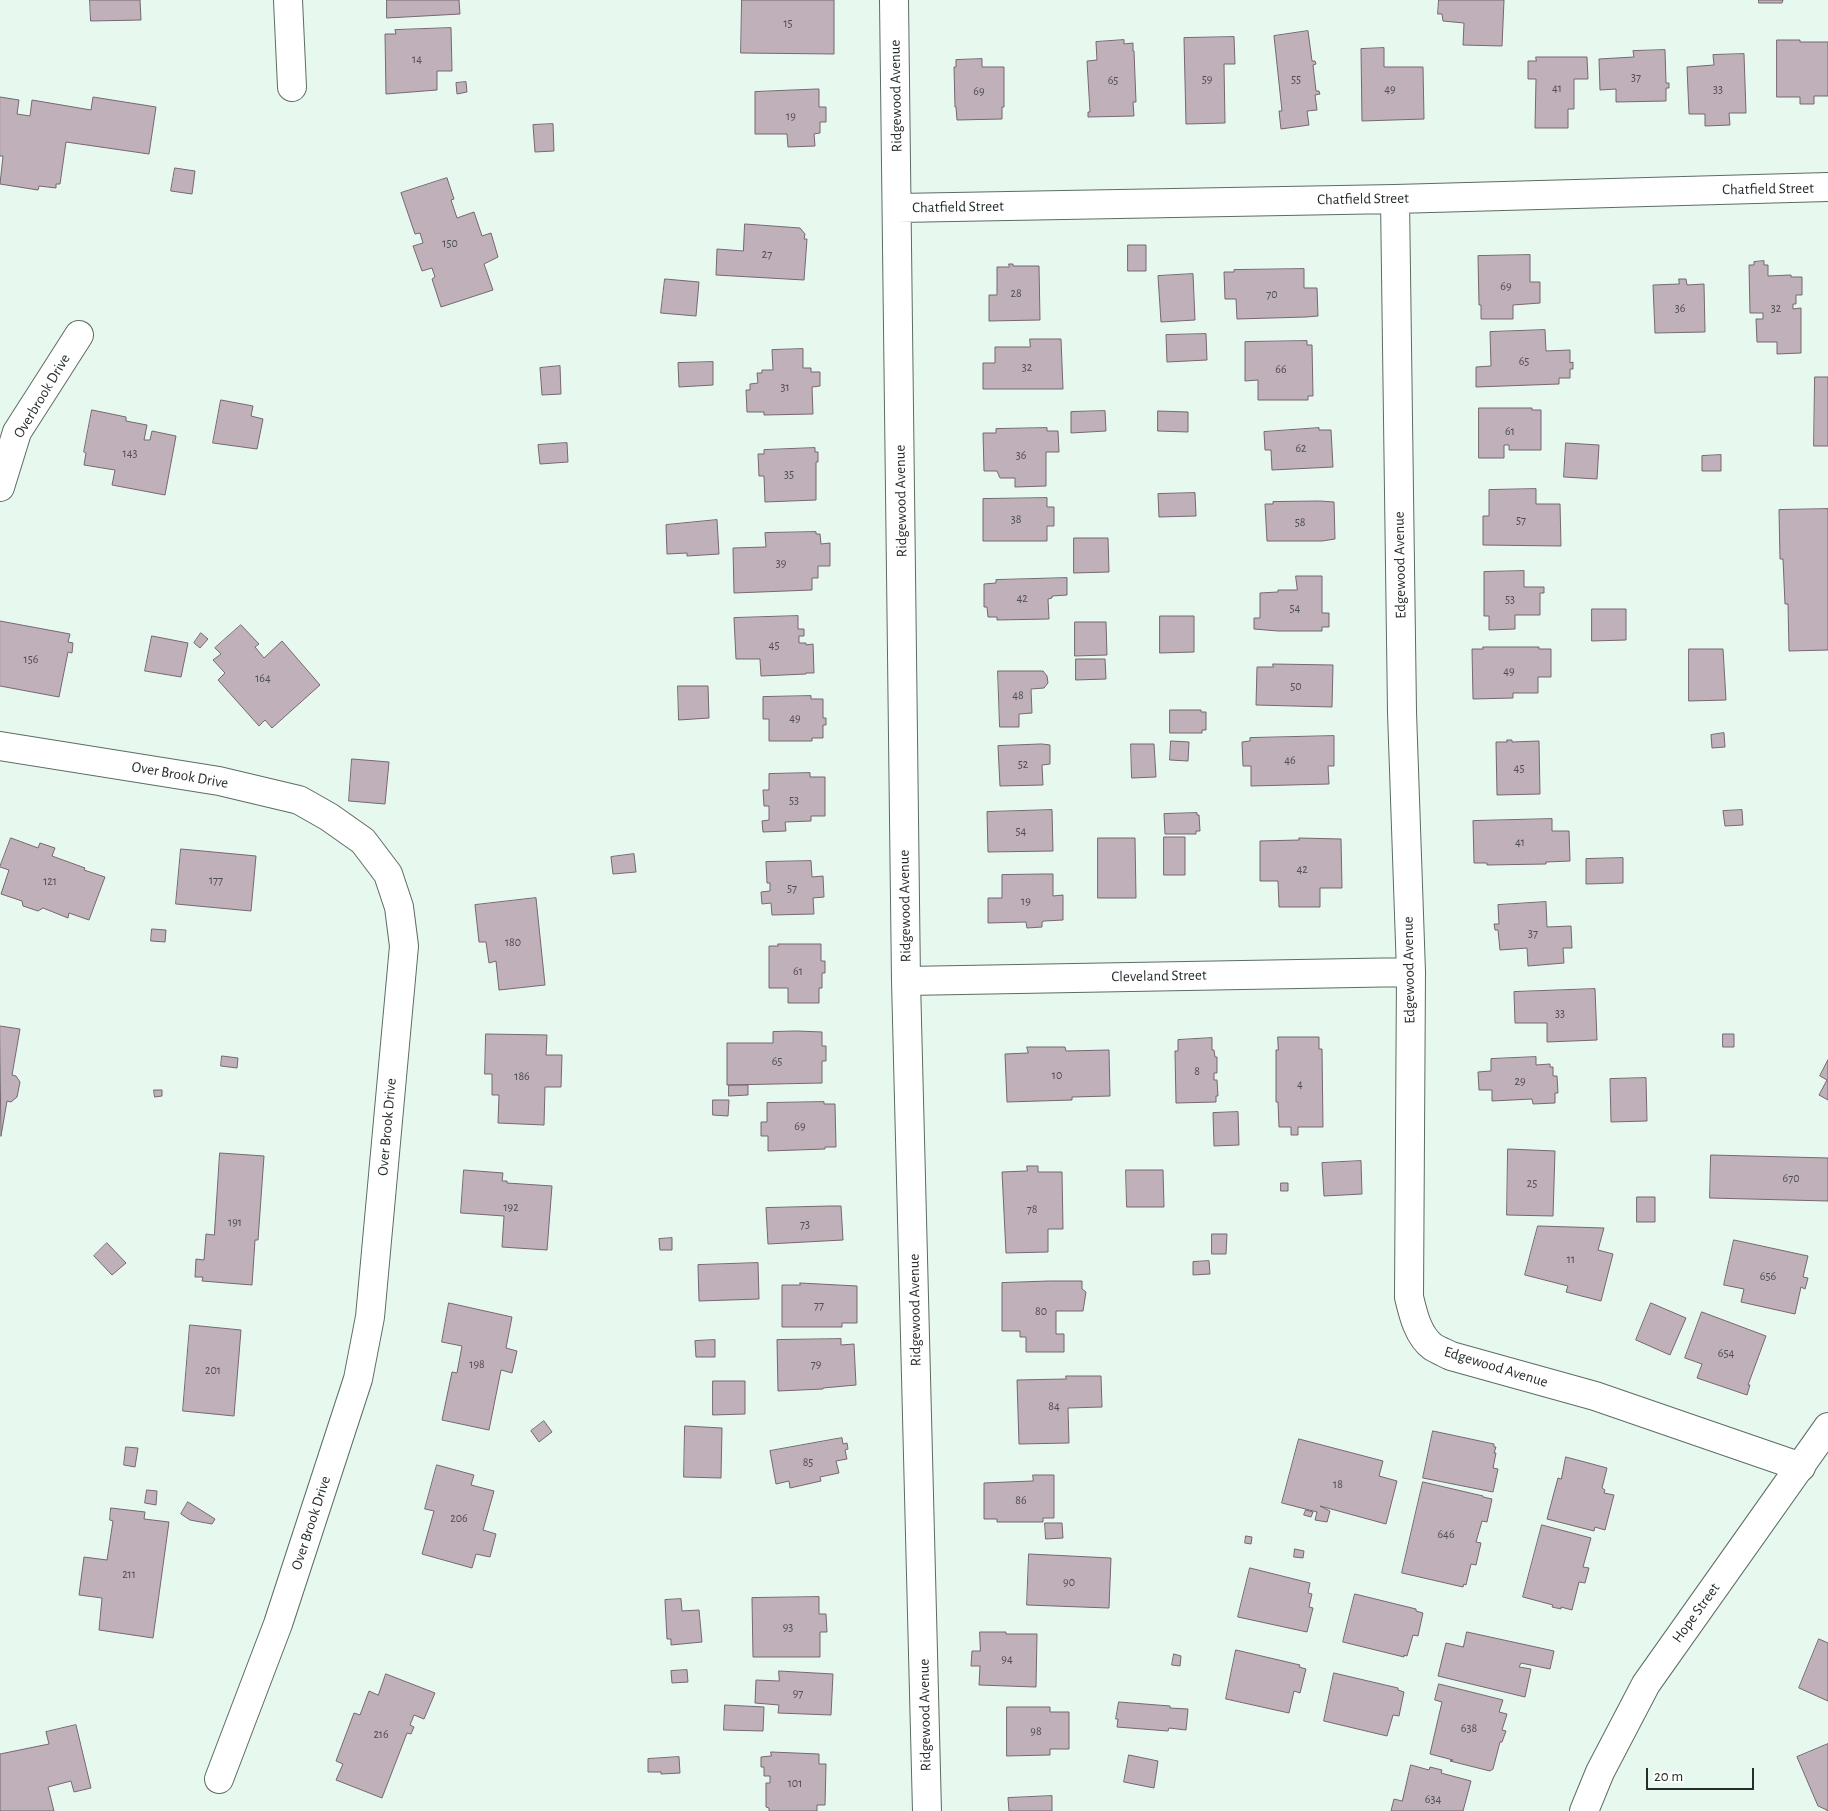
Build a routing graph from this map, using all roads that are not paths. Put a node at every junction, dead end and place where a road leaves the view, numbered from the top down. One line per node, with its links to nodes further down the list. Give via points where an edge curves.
1 (288, 0): 3 (street)
2 (894, 0): 6 (street, Ridgewood Avenue)
3 (292, 87)
4 (1828, 187): 5 (street, Chatfield Street)
5 (1395, 199): 6 (street, Chatfield Street); 10 (street, Edgewood Avenue, via 1402,712)
6 (898, 208): 11 (street, Ridgewood Avenue)
7 (79, 335): 8 (street, Overbrook Drive, via 18,432)
8 (0, 487)
9 (0, 746): 14 (street, Over Brook Drive, via 219,780 299,800 363,841 388,874 399,907 404,946 370,1317 358,1379 278,1624)
10 (1411, 972): 11 (street, Cleveland Street); 13 (street, Edgewood Avenue, via 1408,1298 1421,1332 1432,1346 1450,1356 1595,1396)
11 (906, 980): 15 (street, Ridgewood Avenue)
12 (1828, 1427): 13 (street, Hope Street)
13 (1801, 1467): 16 (street, Hope Street, via 1646,1684 1600,1772)
14 (219, 1779)
15 (927, 1811)
16 (1584, 1811)

